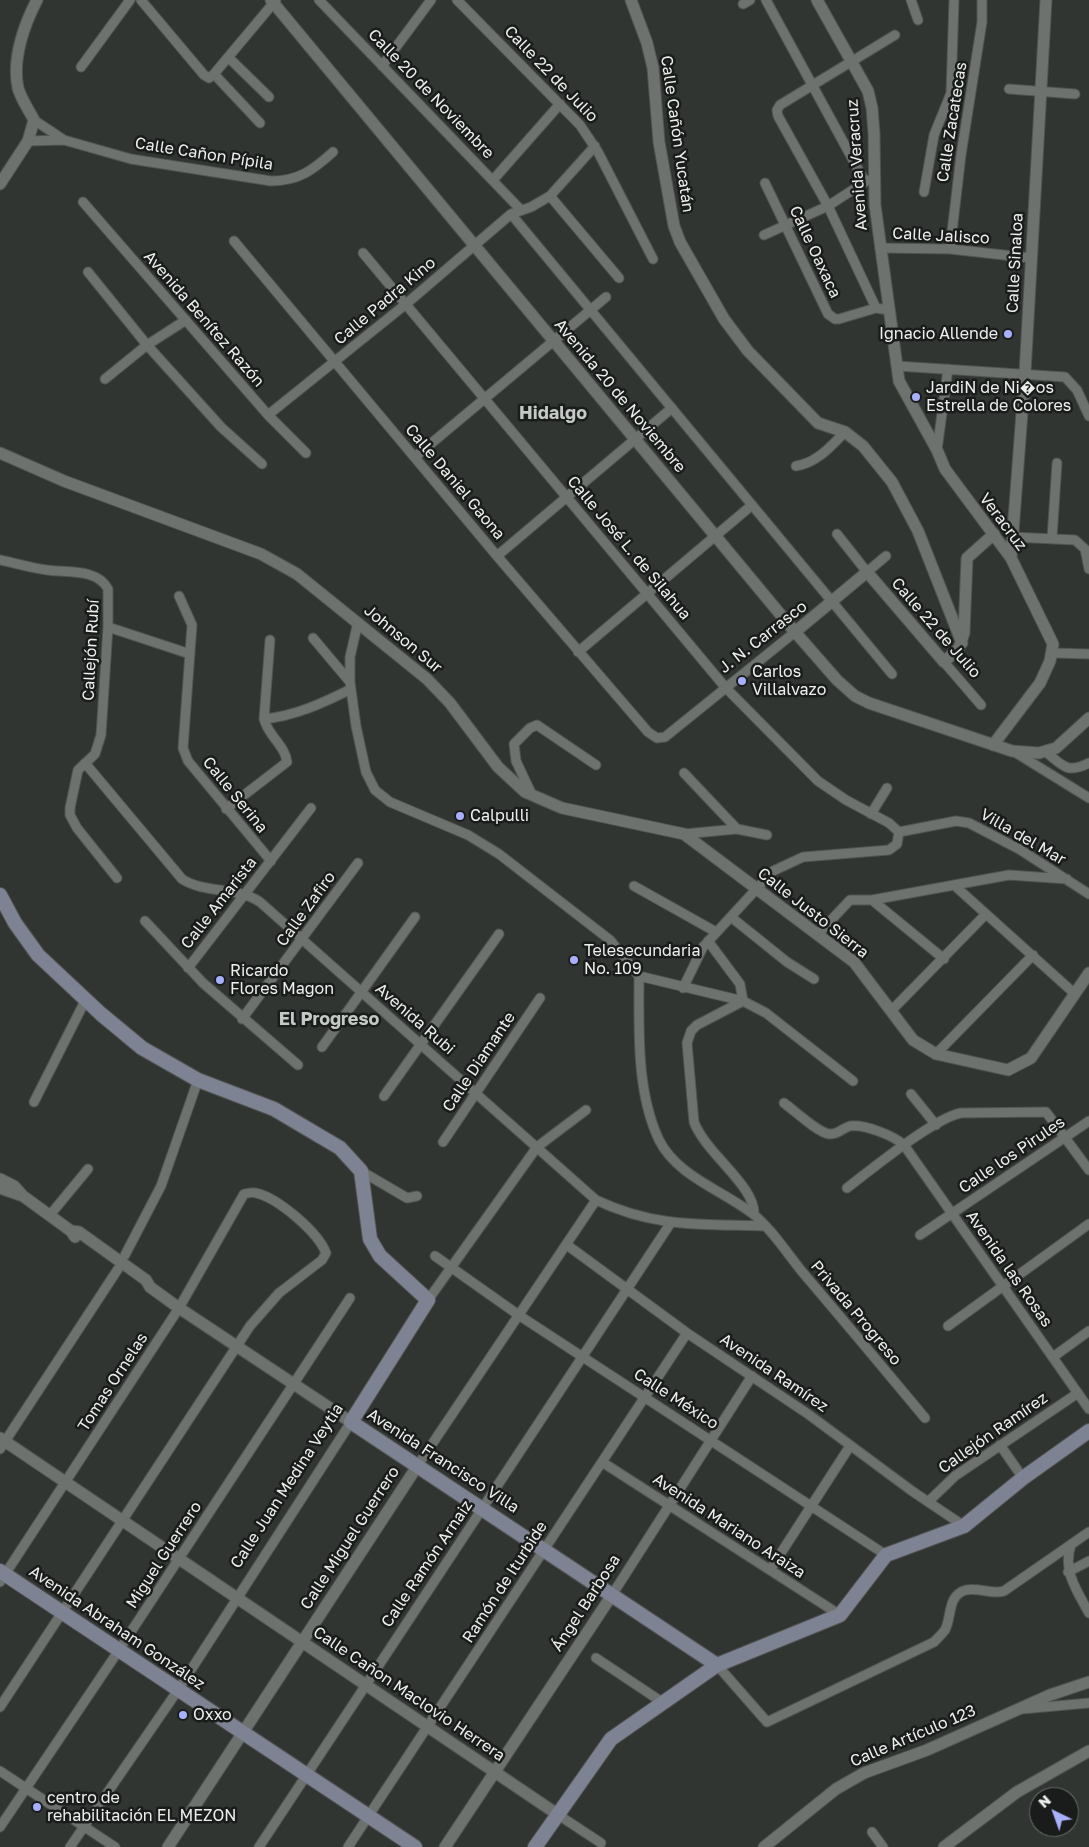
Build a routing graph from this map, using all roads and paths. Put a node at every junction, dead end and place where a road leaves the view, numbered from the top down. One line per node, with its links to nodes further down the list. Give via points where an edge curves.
1 (37, 0): 28 (street, via 22,38 17,62 18,87)
2 (130, 0): 20 (street)
3 (141, 0): 21 (street, via 204,75)
4 (319, 0): 19 (street, Calle 20 de Noviembre)
5 (432, 0): 19 (street)
6 (457, 0): 27 (street, Calle 22 de Julio)
7 (766, 0): 22 (street)
8 (817, 0): 18 (street, Avenida Veracruz)
9 (911, 0): 15 (street)
10 (954, 0): 38 (street, via 952,82 948,102 934,135)
11 (982, 0): 48 (street, Calle Zacatecas, via 981,31)
12 (1046, 0): 24 (street, Calle Sinaloa)
13 (274, 1): 17 (street); 46 (street, Avenida 20 de Noviembre)
14 (633, 5): 71 (street, Calle Cañón Yucatán, via 653,68 659,142 674,226 680,242 724,319 748,351 818,423)
15 (918, 20)
16 (895, 36): 18 (street)
17 (228, 57): 21 (street); 26 (street)
18 (851, 61): 22 (street); 35 (street, Avenida Veracruz, via 868,92 872,108)
19 (382, 66): 34 (street, Calle 20 de Noviembre)
20 (81, 67)
21 (211, 76): 29 (street)
22 (813, 84): 35 (street); 41 (street, via 777,110)
23 (1009, 89): 24 (street)
24 (1042, 90): 25 (street); 50 (street, Calle Sinaloa)
25 (1075, 94)
26 (269, 97)
27 (560, 104): 32 (street, Calle 22 de Julio); 34 (street)
28 (34, 120): 30 (street, Calle Cañon Pípila); 31 (street)
29 (260, 123)
30 (64, 140): 31 (street, Calle Cañon Pípila); 33 (street, Calle Cañon Pípila, via 131,159 270,181 286,181 312,170)
31 (28, 141): 37 (street)
32 (594, 146): 39 (street); 51 (street, Calle 22 de Julio)
33 (333, 152)
34 (493, 180): 42 (street, Calle 20 de Noviembre)
35 (869, 180): 41 (street); 47 (street, Avenida Veracruz)
36 (765, 183): 43 (street, Calle Oaxaca)
37 (0, 184)
38 (924, 192)
39 (550, 196): 42 (street, Calle Padra Kino, via 531,207); 53 (street)
40 (83, 202): 59 (street, Avenida Benítez Razón)
41 (828, 206): 43 (street); 56 (street)
42 (515, 211): 46 (street, Calle Padra Kino); 58 (street, Avenida 20 de Noviembre)
43 (787, 225): 44 (street); 56 (street, Calle Oaxaca, via 828,314 839,319)
44 (764, 235)
45 (234, 241): 62 (street, Calle Daniel Gaona)
46 (474, 244): 55 (street, Calle Padra Kino); 60 (street, Avenida 20 de Noviembre)
47 (880, 248): 48 (street, Calle Jalisco); 57 (street, Avenida Veracruz)
48 (950, 250): 50 (street, Calle Jalisco)
49 (363, 253): 55 (street, Calle José L. de Silahua)
50 (1031, 258): 65 (street, Calle Sinaloa)
51 (653, 259)
52 (88, 272): 61 (street)
53 (619, 278)
54 (606, 297): 58 (street)
55 (406, 304): 62 (street, Calle Padra Kino); 67 (street, Calle José L. de Silahua)
56 (876, 308): 57 (street)
57 (889, 310): 63 (street, Veracruz)
58 (591, 311): 60 (street); 68 (street, Avenida 20 de Noviembre)
59 (186, 320): 61 (street); 69 (street, Avenida Benítez Razón)
60 (554, 343): 67 (street); 72 (street, Avenida 20 de Noviembre)
61 (147, 345): 66 (street); 78 (street, via 221,427)
62 (336, 362): 69 (street, Calle Padra Kino); 76 (street, Calle Daniel Gaona)
63 (897, 366): 64 (street); 73 (street, Veracruz, via 904,392)
64 (948, 369): 65 (street); 73 (street)
65 (1025, 373): 70 (street, via 1065,376 1077,390); 85 (street, Calle Sinaloa)
66 (105, 379)
67 (486, 400): 76 (street); 80 (street, Calle José L. de Silahua)
68 (672, 408): 72 (street); 81 (street, Avenida 20 de Noviembre)
69 (268, 415): 75 (street, Avenida Benítez Razón)
70 (1089, 416)
71 (845, 432): 79 (street, via 821,455); 101 (street, Calle Cañón Yucatán, via 863,446 892,482 918,531)
72 (634, 439): 80 (street); 84 (street, Avenida 20 de Noviembre)
73 (937, 450): 83 (street, Veracruz, via 945,470 961,494)
74 (0, 453): 96 (street, Johnson Sur, via 64,481 261,554 297,574)
75 (306, 453)
76 (415, 457): 87 (street, Calle Daniel Gaona)
77 (1057, 462): 86 (street)
78 (262, 464)
79 (796, 466)
80 (566, 497): 87 (street); 93 (street, Calle José L. de Silahua)
81 (752, 506): 84 (street); 95 (street, Avenida 20 de Noviembre)
82 (837, 534): 92 (street)
83 (994, 534): 89 (street, Veracruz); 101 (street, via 965,562 966,616)
84 (715, 535): 93 (street); 98 (street, Avenida 20 de Noviembre)
85 (1013, 536): 86 (street); 89 (street, Calle Sinaloa)
86 (1052, 538): 91 (street, via 1081,543)
87 (497, 556): 102 (street, Calle Daniel Gaona)
88 (886, 556): 92 (street, J. N. Carrasco)
89 (1011, 558): 103 (street, Veracruz, via 1050,635)
90 (0, 560): 97 (street, Callejón Rubí, via 99,578 108,589)
91 (1089, 569)
92 (867, 572): 95 (street, J. N. Carrasco); 106 (street, Calle 22 de Julio)
93 (648, 592): 102 (street); 109 (street, Calle José L. de Silahua)
94 (179, 596): 104 (street, Calle Serina, via 191,618)
95 (833, 601): 98 (street, J. N. Carrasco); 107 (street, Avenida 20 de Noviembre)
96 (358, 622): 108 (street, via 350,657); 122 (street, Johnson Sur, via 427,679 450,703 498,767)
97 (108, 628): 104 (street); 117 (street, Callejón Rubí, via 101,735 95,754)
98 (795, 632): 109 (street, J. N. Carrasco); 114 (street, Avenida 20 de Noviembre, via 855,696)
99 (313, 638): 108 (street)
100 (270, 640): 112 (street)
101 (962, 643): 106 (street)
102 (578, 652): 113 (street, Calle Daniel Gaona, via 648,732)
103 (1053, 653): 105 (street); 114 (street, via 1040,683)
104 (190, 654): 125 (street, Calle Serina, via 183,748 188,762)
105 (1089, 654)
106 (944, 662): 110 (street, Calle 22 de Julio)
107 (892, 674)
108 (350, 686): 112 (street, via 317,706 279,718); 155 (street, via 366,772 375,790 390,802 468,836 500,854 610,940)
109 (725, 686): 113 (street, J. N. Carrasco, via 666,737); 126 (street, Calle José L. de Silahua, via 818,780)
110 (981, 705)
111 (1089, 718): 116 (street, via 1056,748)
112 (264, 719): 125 (street, via 266,729 286,753 287,762)
113 (658, 738)
114 (993, 745): 115 (street, Avenida 20 de Noviembre)
115 (1012, 751): 116 (street, Avenida 20 de Noviembre); 123 (street)
116 (1046, 752): 118 (street, via 1066,768 1078,768)
117 (85, 763): 133 (street, Callejón Rubí, via 77,773 70,815); 138 (street, Avenida Rubi, via 182,879 199,886)
118 (1089, 763)
119 (596, 765): 122 (street, via 537,725 530,728 514,744 516,761)
120 (684, 773): 127 (street)
121 (887, 788): 126 (street)
122 (532, 796): 129 (street, Johnson Sur, via 562,808)
123 (1089, 798)
124 (311, 808): 131 (street, Calle Amarista)
125 (226, 809): 131 (street, Calle Serina)
126 (871, 814): 128 (street, Calle José L. de Silahua, via 889,822)
127 (737, 829): 129 (street, Johnson Sur); 130 (street, Johnson Sur)
128 (899, 832): 134 (street, Villa del Mar, via 962,821 1019,848); 137 (street, via 896,844 889,850 803,857 773,871)
129 (684, 834): 137 (street, Calle Justo Sierra)
130 (767, 835)
131 (271, 861): 138 (street, Calle Amarista)
132 (358, 864): 149 (street, Calle Zafiro)
133 (117, 878)
134 (1067, 879): 136 (street, via 1009,875); 139 (street, Villa del Mar)
135 (634, 886): 146 (street)
136 (955, 886): 141 (street); 142 (street)
137 (755, 888): 144 (street); 147 (street, Calle Justo Sierra)
138 (244, 894): 149 (street, Avenida Rubi, via 260,902); 153 (street, Calle Amarista)
139 (1089, 894)
140 (0, 895): 161 (main road, via 38,955)
141 (872, 900): 147 (street, via 850,900); 152 (street)
142 (986, 914): 151 (street); 152 (street)
143 (415, 917): 158 (street)
144 (731, 917): 146 (street); 156 (street, via 787,962)
145 (146, 921): 153 (street)
146 (716, 932): 150 (street)
147 (819, 933): 163 (street, Calle Justo Sierra, via 858,966)
148 (499, 934): 165 (street)
149 (303, 939): 158 (street, Avenida Rubi); 164 (street, Calle Zafiro)
150 (708, 941): 157 (street); 162 (street, via 740,984)
151 (1033, 955): 159 (street); 167 (street)
152 (944, 959): 163 (street)
153 (188, 968): 164 (street)
154 (1089, 973): 159 (street, Calle Justo Sierra)
155 (640, 976): 157 (street); 193 (street, via 639,1032 643,1078 649,1112 659,1140 680,1166)
156 (814, 979)
157 (683, 988): 162 (street)
158 (360, 992): 165 (street, Avenida Rubi); 166 (street)
159 (1075, 994): 167 (street, Calle Justo Sierra, via 1031,1058 1020,1066 1008,1070)
160 (540, 998): 171 (street, Calle Diamante)
161 (86, 999): 169 (main road, via 142,1048); 174 (street)
162 (743, 1001): 170 (street, via 766,1013); 193 (street, via 697,1025 687,1043 697,1130 749,1192 755,1205)
163 (892, 1010): 167 (street, Calle Justo Sierra, via 913,1040)
164 (242, 1019): 168 (street)
165 (421, 1043): 171 (street, Avenida Rubi); 173 (street)
166 (322, 1047)
167 (936, 1054)
168 (298, 1065)
169 (198, 1080): 185 (main road, via 274,1109 340,1148); 201 (street, via 161,1186)
170 (853, 1080)
171 (477, 1093): 180 (street, Calle Diamante); 182 (street, Avenida Rubi)
172 (911, 1094): 178 (street)
173 (384, 1096)
174 (34, 1102)
175 (784, 1103): 181 (street, via 825,1133 857,1126 892,1136)
176 (586, 1110): 182 (street, Calle Juan Medina Veytia)
177 (1089, 1121): 179 (street, Calle los Pirules)
178 (936, 1125): 179 (street, via 961,1113 1046,1112); 181 (street)
179 (1066, 1137): 184 (street); 192 (street, Calle los Pirules)
180 (443, 1142)
181 (904, 1145): 188 (street); 192 (street, Avenida las Rosas)
182 (537, 1147): 191 (street, Avenida Rubi); 203 (street, Calle Juan Medina Veytia)
183 (88, 1169): 194 (street)
184 (1089, 1170)
185 (361, 1171): 190 (street, via 407,1198); 209 (main road, via 370,1240 380,1256)
186 (0, 1179): 189 (street, Avenida Francisco Villa, via 14,1186)
187 (0, 1188): 189 (street, Avenida Francisco Villa)
188 (847, 1188)
189 (23, 1196): 194 (street, Avenida Francisco Villa)
190 (417, 1196)
191 (596, 1200): 195 (street, Avenida Rubi, via 634,1216); 200 (street, Calle Miguel Guerrero)
192 (952, 1213): 199 (street, Calle los Pirules); 205 (street, Avenida las Rosas)
193 (754, 1214): 197 (street, Privada Progreso)
194 (50, 1215): 198 (street, Avenida Francisco Villa)
195 (670, 1224): 197 (street, Avenida Rubi); 207 (street, Calle Ramón Arnaiz)
196 (1089, 1224): 205 (street)
197 (764, 1226): 223 (street, Privada Progreso)
198 (71, 1231): 204 (street, Avenida Francisco Villa); 206 (street, Avenida Francisco Villa, via 79,1232 146,1280)
199 (920, 1234)
200 (567, 1245): 207 (street, Avenida Ramírez); 211 (street, Calle Miguel Guerrero)
201 (125, 1255)
202 (435, 1256): 203 (street, Calle México)
203 (450, 1267): 209 (street, Calle Juan Medina Veytia); 211 (street, Calle México)
204 (118, 1269): 206 (street, Avenida Francisco Villa, via 142,1286); 227 (street)
205 (1002, 1285): 212 (street); 217 (street, Avenida las Rosas)
206 (150, 1287): 210 (street, Avenida Francisco Villa)
207 (627, 1290): 214 (street, Avenida Ramírez); 216 (street, Calle Ramón Arnaiz)
208 (350, 1298): 219 (street, Miguel Guerrero)
209 (428, 1300): 224 (main road, Calle Juan Medina Veytia)
210 (179, 1308): 215 (street, Avenida Francisco Villa); 215 (street, Tomas Ornelas, via 244,1194 255,1192 293,1212 326,1253 322,1260 279,1293); 233 (street, Tomas Ornelas)
211 (520, 1316): 216 (street, Calle México); 231 (street, Calle Miguel Guerrero)
212 (948, 1326)
213 (1089, 1331): 217 (street)
214 (687, 1333): 218 (street, Avenida Ramírez); 221 (street, Ramón de Iturbide)
215 (237, 1346): 219 (street, Avenida Francisco Villa); 238 (street)
216 (583, 1356): 221 (street, Calle México); 237 (street, Calle Ramón Arnaiz)
217 (1053, 1357): 220 (street, Avenida las Rosas)
218 (752, 1376): 226 (street, Ángel Barbosa); 229 (street, Avenida Ramírez)
219 (293, 1384): 224 (street, Avenida Francisco Villa); 244 (street, Miguel Guerrero)
220 (1078, 1393): 222 (street, Avenida las Rosas); 228 (street, Callejón Ramírez)
221 (646, 1396): 226 (street, Calle México); 230 (street, Ramón de Iturbide)
222 (1089, 1409)
223 (926, 1418)
224 (351, 1422): 231 (main road, Avenida Francisco Villa); 250 (street, Calle Juan Medina Veytia)
225 (1089, 1431): 232 (main road)
226 (711, 1440): 235 (street, Ángel Barbosa); 236 (street, Calle México)
227 (2, 1443): 233 (street, Calle Cañon Maclovio Herrera)
228 (1000, 1445): 232 (street); 234 (street, Callejón Ramírez, via 949,1480)
229 (850, 1446): 234 (street, Avenida Ramírez); 236 (street)
230 (602, 1462): 235 (street, Avenida Mariano Araiza); 242 (street, Ramón de Iturbide)
231 (418, 1465): 237 (main road, Avenida Francisco Villa); 254 (street, Calle Miguel Guerrero)
232 (1023, 1478): 239 (main road)
233 (66, 1482): 238 (street, Calle Cañon Maclovio Herrera); 248 (street, Tomas Ornelas)
234 (929, 1501): 239 (street, Avenida Ramírez)
235 (669, 1504): 246 (street, Avenida Mariano Araiza); 249 (street, Ángel Barbosa)
236 (811, 1506): 243 (street, Calle México); 246 (street)
237 (482, 1508): 242 (main road, Avenida Francisco Villa); 259 (street, Calle Ramón Arnaiz)
238 (122, 1521): 244 (street, Calle Cañon Maclovio Herrera); 251 (street)
239 (964, 1526): 243 (main road)
240 (1089, 1532): 241 (street)
241 (1072, 1545): 247 (street); 257 (street, via 1004,1591 974,1589 957,1595 945,1629 934,1642 768,1722)
242 (544, 1550): 249 (main road, Avenida Francisco Villa); 265 (street, Ramón de Iturbide)
243 (886, 1555): 253 (main road)
244 (179, 1559): 250 (street, Calle Cañon Maclovio Herrera); 255 (street, Miguel Guerrero)
245 (1089, 1561): 247 (street)
246 (770, 1570): 253 (street, Avenida Mariano Araiza)
247 (1068, 1572): 252 (street)
248 (2, 1576): 251 (main road, Avenida Abraham González)
249 (612, 1595): 257 (main road, Avenida Francisco Villa); 269 (street, Ángel Barbosa)
250 (236, 1597): 254 (street, Calle Cañon Maclovio Herrera); 260 (street, Calle Juan Medina Veytia)
251 (62, 1612): 255 (main road, Avenida Abraham González); 263 (street)
252 (1089, 1613)
253 (840, 1615): 257 (main road)
254 (302, 1642): 259 (street, Calle Cañon Maclovio Herrera); 266 (street, Calle Miguel Guerrero)
255 (119, 1650): 260 (main road, Avenida Abraham González); 271 (street, Miguel Guerrero)
256 (596, 1658): 261 (street)
257 (717, 1664): 261 (main road)
258 (1089, 1682): 264 (street, Calle Artículo 123)
259 (365, 1684): 265 (street, Calle Cañon Maclovio Herrera); 270 (street, Calle Ramón Arnaiz)
260 (178, 1690): 266 (main road, Avenida Abraham González); 274 (street, Calle Juan Medina Veytia)
261 (662, 1702): 272 (main road, via 604,1747)
262 (1089, 1703): 264 (street)
263 (0, 1707)
264 (1019, 1709): 286 (street, Calle Artículo 123, via 852,1780 836,1789)
265 (427, 1726): 269 (street, Calle Cañon Maclovio Herrera); 273 (street, Ramón de Iturbide)
266 (243, 1733): 270 (main road, Avenida Abraham González); 280 (street, Calle Miguel Guerrero)
267 (1089, 1751): 288 (street, via 1017,1792)
268 (0, 1770): 271 (street)
269 (494, 1772): 272 (street, Calle Cañon Maclovio Herrera); 284 (street, Ángel Barbosa)
270 (308, 1776): 273 (main road, Avenida Abraham González); 281 (street, Calle Ramón Arnaiz)
271 (26, 1788): 274 (street); 275 (street, Miguel Guerrero)
272 (557, 1814): 277 (street, Calle Cañon Maclovio Herrera); 285 (main road)
273 (368, 1816): 282 (street, Ramón de Iturbide); 283 (main road, Avenida Abraham González)
274 (84, 1826): 278 (street, Calle Juan Medina Veytia); 279 (street)
275 (0, 1827)
276 (872, 1832): 287 (street)
277 (601, 1843)
278 (70, 1847)
279 (114, 1847)
280 (168, 1847)
281 (259, 1847)
282 (348, 1847)
283 (415, 1847)
284 (445, 1847)
285 (535, 1847)
286 (764, 1847)
287 (883, 1847)
288 (944, 1847)

